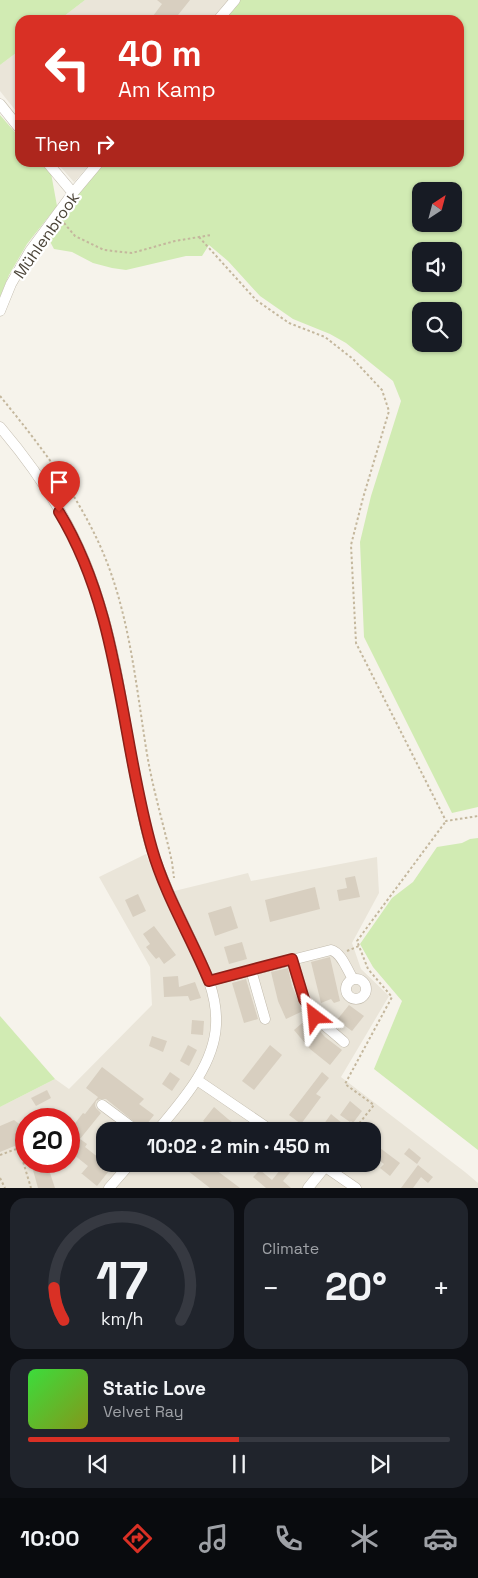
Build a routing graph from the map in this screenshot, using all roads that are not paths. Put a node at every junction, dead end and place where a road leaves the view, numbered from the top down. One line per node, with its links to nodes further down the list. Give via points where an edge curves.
1 (235, 0): 2 (street)
2 (222, 15)
3 (0, 104): 4 (street)
4 (15, 123)
5 (51, 167): 7 (street)
6 (95, 167): 7 (street, Mühlenbrook)
7 (73, 193): 8 (street, Mühlenbrook, via 30,251)
8 (0, 311)
9 (0, 427): 13 (street, via 41,482 86,565 109,637 152,851)
10 (292, 959): 11 (street); 12 (street, via 335,951); 15 (street, via 309,1008)
11 (251, 970): 13 (street); 14 (street)
12 (353, 979)
13 (209, 981): 16 (street, via 215,1001 216,1028 207,1060)
14 (265, 1019)
15 (344, 1042)
16 (196, 1080): 19 (street); 20 (street)
17 (102, 1105): 18 (street)
18 (125, 1122)
19 (164, 1122)
20 (259, 1122)
21 (123, 1172): 24 (street)
22 (318, 1172): 25 (street)
23 (333, 1172): 26 (street)
24 (109, 1188)
25 (308, 1188)
26 (356, 1188)

